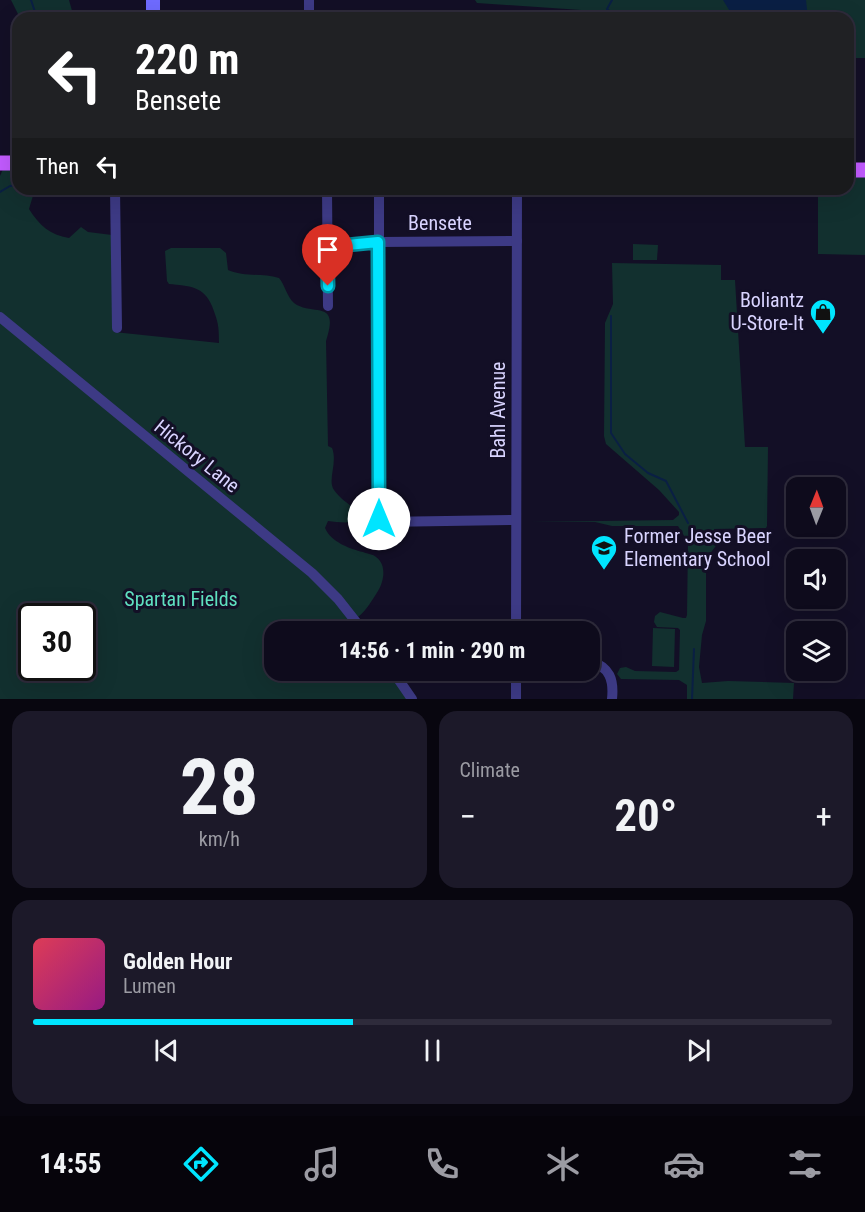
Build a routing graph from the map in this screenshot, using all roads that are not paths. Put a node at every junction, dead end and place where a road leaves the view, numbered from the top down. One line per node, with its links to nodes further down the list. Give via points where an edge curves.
1 (115, 195): 10 (street)
2 (327, 195): 7 (street)
3 (379, 195): 6 (street)
4 (517, 195): 5 (street, Bahl Avenue)
5 (517, 241): 6 (street, Bensete); 11 (street, Bahl Avenue)
6 (378, 242): 7 (street, Bensete); 11 (street, via 379,519)
7 (327, 247): 8 (street)
8 (328, 306)
9 (0, 317): 12 (street, Hickory Lane, via 312,573)
10 (117, 328)
11 (516, 520): 13 (street, Bahl Avenue)
12 (355, 621)
13 (516, 621)
14 (600, 665): 19 (street, via 611,676)
15 (400, 681): 17 (street)
16 (516, 681): 18 (street)
17 (412, 699)
18 (516, 699)
19 (612, 699)

